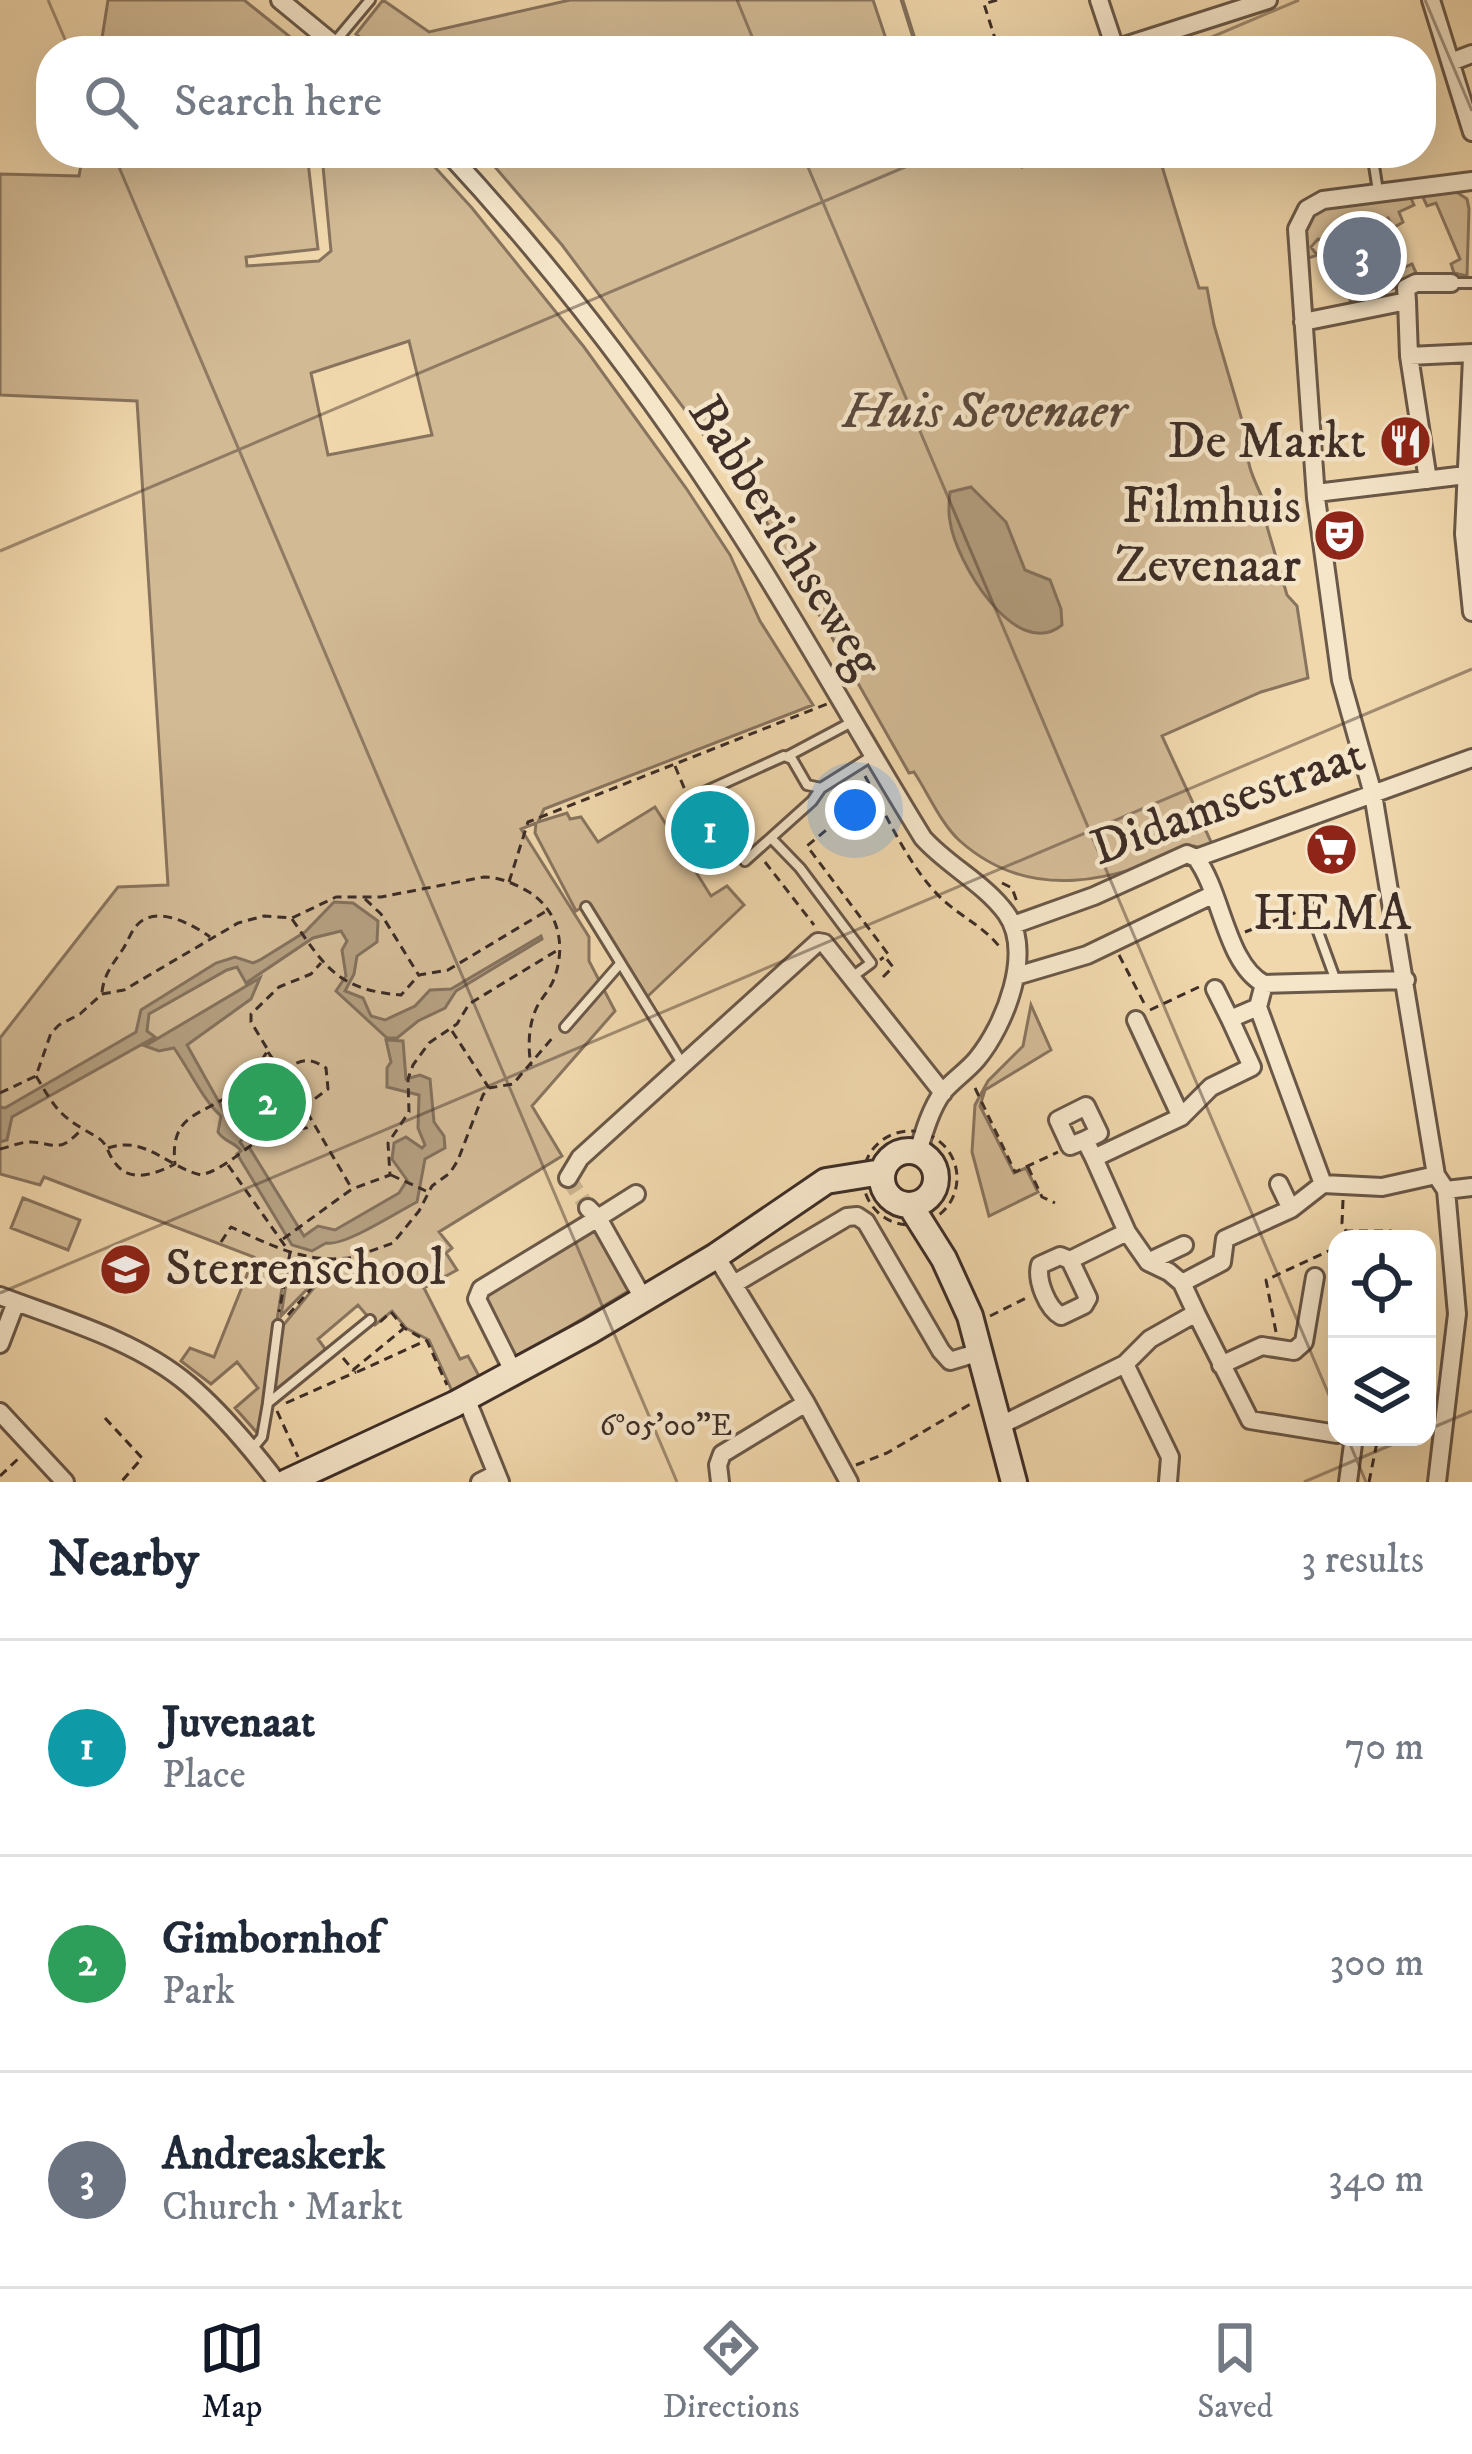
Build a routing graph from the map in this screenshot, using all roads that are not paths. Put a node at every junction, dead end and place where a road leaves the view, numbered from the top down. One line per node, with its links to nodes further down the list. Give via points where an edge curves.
1 (280, 0): 6 (street)
2 (370, 0): 7 (lane)
3 (1099, 0): 8 (street)
4 (1268, 0): 9 (street)
5 (1431, 0): 11 (street)
6 (324, 36)
7 (345, 36)
8 (1111, 36)
9 (1158, 36)
10 (1472, 54): 11 (street)
11 (1451, 62): 12 (street)
12 (1472, 132)
13 (461, 168): 28 (street, Babberichseweg, via 656,410 754,555 839,700)
14 (1374, 168): 16 (lane)
15 (1472, 182): 16 (street)
16 (1378, 192): 20 (street, via 1323,200 1301,217)
17 (1451, 283): 18 (lane); 19 (street, via 1406,288)
18 (1472, 283)
19 (1407, 301): 20 (street); 21 (street)
20 (1303, 322): 25 (street)
21 (1409, 356): 22 (street); 24 (street)
22 (1472, 356): 23 (street)
23 (1466, 475): 24 (street); 26 (street)
24 (1429, 480): 25 (street)
25 (1316, 493): 33 (street, via 1341,680)
26 (1468, 533): 27 (street)
27 (1472, 612)
28 (845, 725): 29 (lane); 31 (street, Babberichseweg)
29 (788, 756): 32 (lane, via 807,785); 34 (lane)
30 (1472, 758): 33 (street, Didamsestraat)
31 (866, 760): 32 (lane); 41 (street, Babberichseweg, via 942,860 986,890)
32 (821, 788): 35 (lane)
33 (1373, 794): 36 (street, Didamsestraat); 44 (street)
34 (689, 799)
35 (771, 838): 37 (lane); 43 (lane, via 871,963)
36 (1196, 859): 38 (street); 41 (street, Didamsestraat, via 1172,859)
37 (745, 862)
38 (1214, 894): 46 (street, Didamsestraat); 47 (street, via 1248,973)
39 (586, 907): 42 (lane)
40 (1310, 907): 45 (lane)
41 (1013, 925): 46 (street)
42 (619, 965): 52 (lane); 53 (lane)
43 (852, 977): 53 (street, via 824,943 808,947); 54 (street)
44 (1406, 980): 45 (street); 61 (street)
45 (1336, 982): 47 (street)
46 (1014, 984): 54 (street, via 989,1042)
47 (1264, 984): 49 (street)
48 (1215, 989): 50 (street)
49 (1258, 1007): 50 (street); 63 (street)
50 (1230, 1019): 55 (street, via 1252,1067 1211,1087)
51 (1136, 1020): 55 (street)
52 (566, 1027)
53 (683, 1064): 59 (street)
54 (943, 1093): 56 (street)
55 (1181, 1117): 58 (street)
56 (920, 1143): 60 (street); 67 (street, via 936,1173)
57 (1078, 1143): 58 (street)
58 (1094, 1158): 69 (street)
59 (568, 1178)
60 (873, 1179): 67 (street, via 894,1201); 71 (street, via 834,1178)
61 (1441, 1182): 63 (street); 64 (street); 104 (street, via 1457,1313)
62 (1280, 1184): 66 (street)
63 (1323, 1184): 66 (street)
64 (1472, 1186)
65 (636, 1194): 68 (street)
66 (1291, 1209): 75 (street, via 1225,1239 1222,1262)
67 (922, 1212): 83 (street)
68 (593, 1213): 78 (street); 86 (street, via 481,1289 477,1299)
69 (1127, 1232): 72 (street); 73 (street)
70 (1184, 1246): 73 (street)
71 (716, 1256): 76 (street); 78 (street)
72 (1070, 1260): 72 (street, via 1040,1265 1037,1276 1061,1316 1088,1298)
73 (1148, 1262): 75 (street)
74 (1315, 1277): 85 (street, via 1304,1342 1294,1351 1262,1346)
75 (1182, 1283): 79 (street)
76 (734, 1284): 83 (street, via 857,1216 941,1352 950,1361); 89 (street)
77 (8, 1299): 82 (street); 94 (street, via 146,1357 187,1383)
78 (644, 1300): 86 (street)
79 (1196, 1312): 84 (street); 85 (street)
80 (370, 1320): 88 (lane)
81 (278, 1325): 88 (lane)
82 (0, 1344)
83 (980, 1352): 91 (street)
84 (1126, 1364): 91 (street); 102 (street, via 1170,1457)
85 (1221, 1365): 92 (street, via 1250,1420)
86 (514, 1373): 87 (street)
87 (460, 1401): 96 (street); 97 (street)
88 (268, 1403): 94 (lane)
89 (806, 1403): 95 (street); 100 (street, via 722,1454)
90 (0, 1412): 98 (street)
91 (1001, 1425): 101 (street)
92 (1328, 1433)
93 (1353, 1446): 103 (street)
94 (252, 1450): 99 (street)
95 (846, 1476)
96 (296, 1477)
97 (492, 1479)
98 (65, 1482)
99 (277, 1482)
100 (721, 1482)
101 (1014, 1482)
102 (1168, 1482)
103 (1348, 1482)
104 (1437, 1482)

